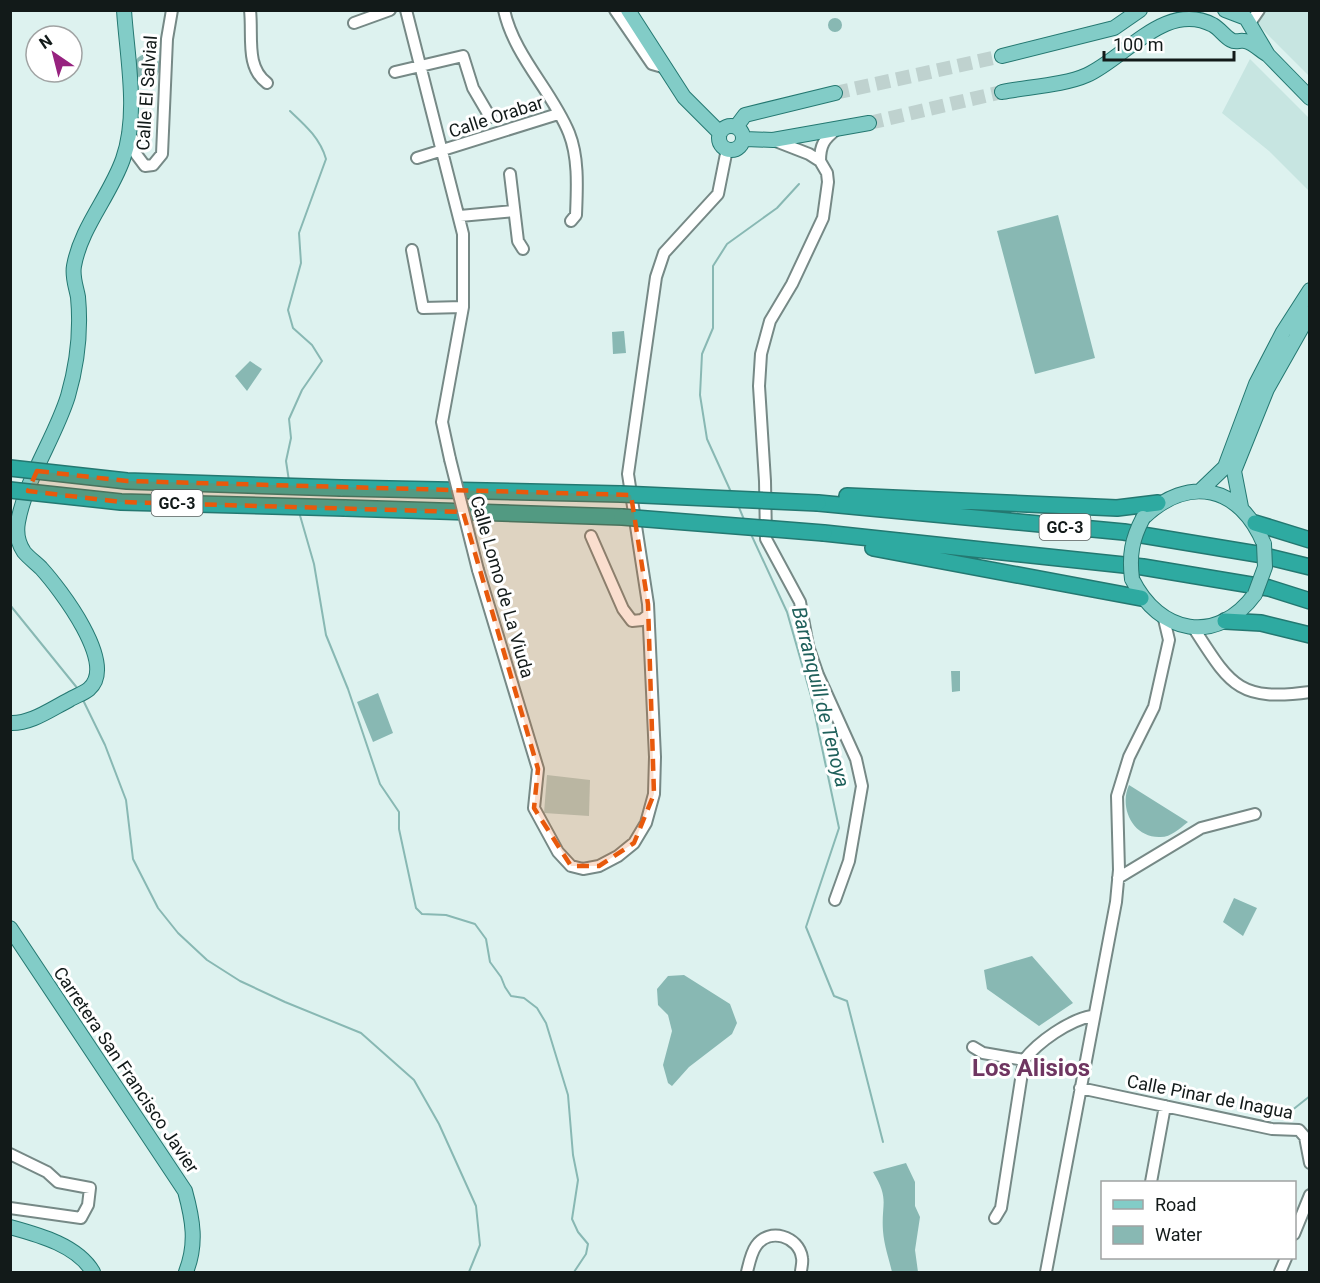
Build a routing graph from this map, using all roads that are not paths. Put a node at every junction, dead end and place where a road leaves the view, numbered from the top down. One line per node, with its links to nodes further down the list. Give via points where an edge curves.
1 (124, 10): 29 (main road)
2 (171, 10): 29 (street, Calle El Salvial, via 159,160 145,166)
3 (249, 10): 19 (street, via 250,57 259,77)
4 (390, 10): 12 (street)
5 (406, 10): 16 (street, Calle Lomo de La Viuda)
6 (504, 10): 23 (street, via 516,41)
7 (615, 10): 17 (street, via 652,64)
8 (628, 10): 17 (main road)
9 (1258, 10): 13 (street)
10 (1132, 12): 15 (main road, via 1114,28)
11 (1230, 13): 13 (main road, via 1241,15); 14 (main road, via 1224,26)
12 (354, 23)
13 (1248, 31): 14 (main road, via 1234,41); 22 (main road)
14 (1226, 35): 20 (main road, via 1197,19 1180,21 1155,29 1084,77)
15 (1002, 56)
16 (421, 67): 18 (street); 24 (street, via 463,56 473,88); 33 (street, Calle Lomo de La Viuda)
17 (667, 68): 28 (main road, via 684,97)
18 (395, 72)
19 (267, 83)
20 (1002, 92)
21 (835, 93): 26 (main road, via 745,115)
22 (1310, 98)
23 (558, 114): 33 (street, Calle Orabar); 39 (street, via 571,140 577,174 576,215)
24 (490, 117)
25 (869, 123): 27 (main road)
26 (736, 127): 28 (main road, via 729,126); 30 (main road)
27 (837, 129): 31 (main road); 35 (street, via 820,147)
28 (720, 133): 32 (main road, via 720,144)
29 (128, 134): 65 (main road, via 124,157 112,185 77,248 72,273 78,297 78,336 72,381 27,495 17,537 25,553 61,595 98,658 96,679 89,689 35,718)
30 (746, 139): 31 (main road); 32 (main road, via 739,147)
31 (772, 140): 35 (street)
32 (727, 149): 58 (street, via 718,194 664,253 656,277 628,474)
33 (443, 151): 34 (street, Calle Orabar); 38 (street, Calle Lomo de La Viuda)
34 (417, 158)
35 (820, 161): 68 (street, via 828,182 823,218 770,321 761,354 759,386 766,539 800,602 808,646 856,759 862,786 849,861)
36 (510, 174): 37 (street)
37 (514, 211): 38 (street); 40 (street, via 518,242)
38 (460, 216): 43 (street, Calle Lomo de La Viuda)
39 (571, 220)
40 (523, 249)
41 (412, 250): 43 (street, via 423,308)
42 (1310, 290): 47 (main road, via 1256,384 1225,468)
43 (463, 307): 58 (street, Calle Lomo de La Viuda, bridge, via 442,422 478,570 538,769 534,808 558,852 571,866 599,866 618,856 634,843 646,823 654,794 655,757)
44 (1310, 313): 50 (main road, via 1267,389 1234,471)
45 (10, 468): 48 (highway, GC-3, bridge, via 127,481)
46 (10, 490): 53 (highway, GC-3, bridge, via 121,502 622,517)
47 (1200, 491): 49 (main road, via 1178,494); 50 (main road, via 1222,496)
48 (816, 499): 49 (highway, via 1106,508); 55 (highway, GC-3, via 1124,532)
49 (1158, 503): 56 (main road, bridge, via 1143,518 1133,537 1129,558 1132,579)
50 (1241, 507): 51 (main road)
51 (1255, 523): 54 (highway); 60 (main road, bridge, via 1264,544 1265,567 1255,594 1244,608)
52 (591, 536): 58 (street, via 623,609 632,621)
53 (823, 537): 56 (highway); 57 (highway, GC-3, via 1143,567 1269,588)
54 (1310, 540)
55 (1310, 567)
56 (1141, 598): 59 (main road)
57 (1310, 601)
58 (647, 616)
59 (1164, 619): 61 (main road); 63 (street)
60 (1225, 621): 61 (main road); 62 (highway, via 1261,622)
61 (1195, 626): 63 (street); 64 (street, via 1222,673 1250,693 1272,696)
62 (1310, 635)
63 (1169, 640): 67 (street, via 1154,707 1120,779 1116,815)
64 (1310, 692)
65 (10, 723)
66 (1255, 814): 67 (street, via 1201,828)
67 (1118, 878): 70 (street)
68 (834, 900)
69 (10, 928): 84 (main road, Carretera San Francisco Javier, via 185,1191 194,1252)
70 (1092, 1016): 72 (street, via 1081,1018 1031,1050); 73 (street)
71 (973, 1047): 72 (street, via 983,1053)
72 (1024, 1060): 80 (street, via 1001,1208)
73 (1080, 1088): 74 (street, Calle Pinar de Inagua); 87 (street)
74 (1165, 1106): 76 (street, Calle Pinar de Inagua, via 1299,1130 1305,1137); 77 (street)
75 (10, 1154): 79 (street, via 47,1172 58,1182 90,1188 81,1218)
76 (1310, 1163)
77 (1151, 1181)
78 (1310, 1195): 82 (street)
79 (10, 1208)
80 (994, 1218)
81 (10, 1227): 83 (main road, via 70,1249)
82 (1296, 1229)
83 (93, 1272)
84 (186, 1272)
85 (747, 1272): 86 (street, via 756,1245 780,1235 791,1239 798,1248)
86 (801, 1272)
87 (1046, 1272)

